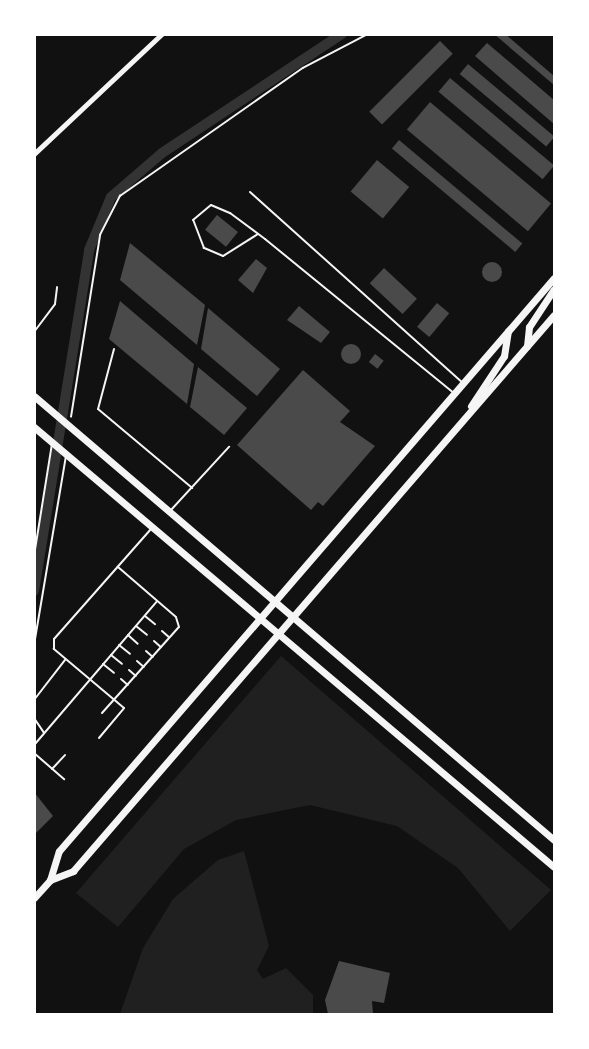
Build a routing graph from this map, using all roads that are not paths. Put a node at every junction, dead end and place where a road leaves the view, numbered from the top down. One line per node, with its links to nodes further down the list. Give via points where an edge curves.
1 (162, 34): 2 (street)
2 (34, 154)
3 (250, 192): 13 (lane)
4 (258, 234): 4 (lane, via 221,207 203,208 193,220 195,236 214,254 230,256); 14 (lane)
5 (555, 278): 9 (main road)
6 (57, 287): 10 (lane, via 55,304)
7 (555, 289): 11 (main road, via 530,327)
8 (555, 315): 11 (main road)
9 (508, 331): 13 (main road); 16 (main road, via 504,356)
10 (34, 332)
11 (527, 346): 16 (main road)
12 (114, 349): 21 (lane, via 98,409)
13 (463, 383): 14 (main road)
14 (454, 393): 26 (main road)
15 (34, 396): 22 (main road)
16 (466, 417): 28 (main road)
17 (34, 426): 18 (main road)
18 (52, 441): 20 (main road); 24 (lane)
19 (229, 447): 21 (lane)
20 (67, 454): 23 (main road); 40 (lane)
21 (192, 488): 22 (lane)
22 (171, 510): 26 (main road)
23 (153, 527): 25 (lane); 30 (main road)
24 (34, 556)
25 (118, 567): 27 (lane); 47 (lane, via 54,639 54,650)
26 (276, 599): 28 (main road); 30 (main road)
27 (157, 601): 29 (lane); 37 (lane, via 176,617 179,627)
28 (295, 615): 34 (main road); 69 (main road)
29 (145, 616): 31 (lane); 32 (lane)
30 (260, 618): 34 (main road); 71 (main road, via 59,851)
31 (155, 624)
32 (136, 626): 35 (lane); 36 (lane)
33 (162, 631): 37 (lane)
34 (279, 634): 70 (main road); 71 (main road, via 73,872)
35 (128, 635): 39 (lane); 41 (lane)
36 (147, 635)
37 (170, 637): 42 (lane)
38 (154, 641): 42 (lane)
39 (138, 644)
40 (34, 645)
41 (119, 645): 44 (lane); 45 (lane)
42 (161, 647): 46 (lane)
43 (146, 651): 46 (lane)
44 (130, 654)
45 (111, 655): 49 (lane); 50 (lane)
46 (153, 657): 51 (lane)
47 (65, 660): 56 (lane); 58 (lane)
48 (137, 661): 51 (lane)
49 (103, 664): 53 (lane); 56 (lane)
50 (122, 664)
51 (144, 667): 54 (lane)
52 (129, 670): 54 (lane)
53 (114, 673)
54 (136, 676): 57 (lane)
55 (121, 679): 57 (lane)
56 (90, 680): 59 (lane); 62 (lane)
57 (128, 685): 59 (lane)
58 (34, 700)
59 (114, 700): 60 (lane); 63 (lane, via 124,708)
60 (102, 713)
61 (34, 718): 62 (lane)
62 (44, 733): 64 (lane)
63 (99, 738)
64 (35, 744)
65 (34, 753): 67 (lane)
66 (65, 755): 67 (lane)
67 (52, 769): 68 (lane)
68 (64, 779)
69 (555, 840)
70 (555, 867)
71 (50, 880): 72 (main road)
72 (34, 897)

